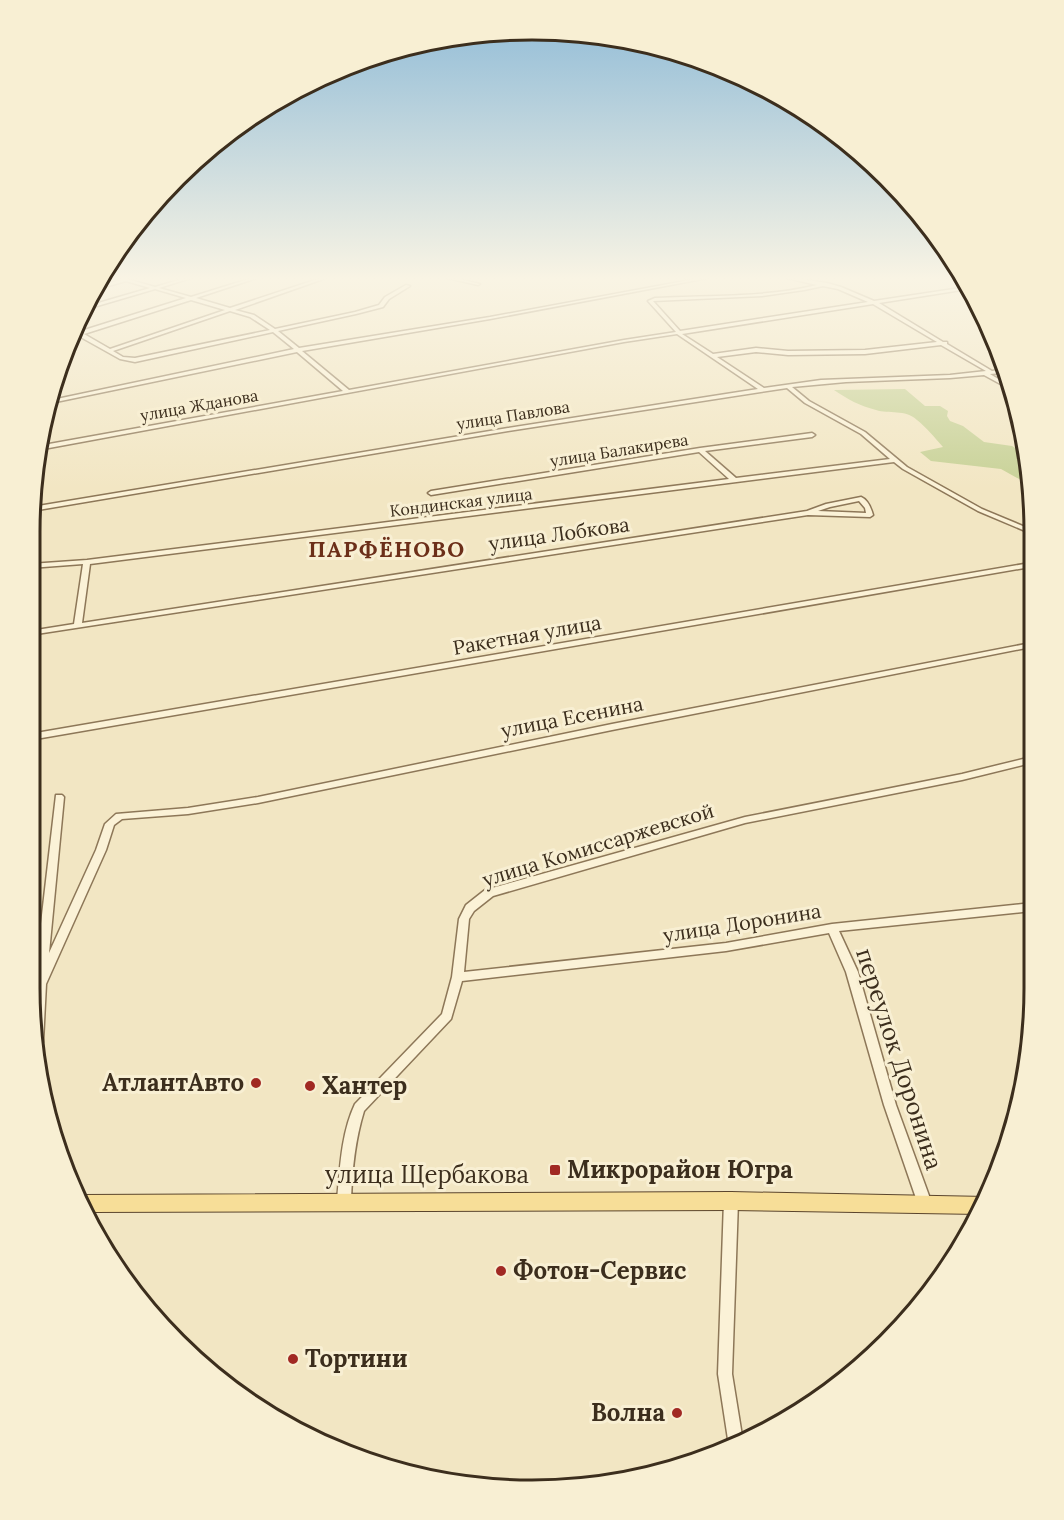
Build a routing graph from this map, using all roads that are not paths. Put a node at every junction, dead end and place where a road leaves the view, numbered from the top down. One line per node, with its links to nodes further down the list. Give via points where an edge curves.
1 (103, 348): 11 (street)
2 (117, 348): 11 (street)
3 (191, 348): 11 (street, via 135,360)
4 (296, 348): 10 (street)
5 (311, 348): 10 (street)
6 (594, 348): 18 (street, улица Жданова)
7 (700, 348): 12 (street)
8 (901, 348): 12 (street, via 788,354 756,350)
9 (952, 348): 14 (street)
10 (299, 350): 18 (street); 19 (street)
11 (108, 351)
12 (712, 356): 17 (street)
13 (996, 372): 14 (street, улица Павлова)
14 (989, 374): 15 (street); 16 (street, улица Павлова)
15 (1000, 382)
16 (788, 386): 17 (street, улица Павлова); 23 (street, via 807,402 863,433)
17 (763, 390): 26 (street, улица Павлова)
18 (348, 392): 21 (street, улица Жданова)
19 (58, 400)
20 (812, 435): 22 (street, улица Балакирева)
21 (48, 446)
22 (700, 450): 24 (street); 25 (street, улица Балакирева)
23 (896, 460): 24 (street, Кондинская улица); 28 (street, via 952,495)
24 (734, 480): 29 (street, Кондинская улица)
25 (431, 493)
26 (42, 507)
27 (807, 513): 27 (street, улица Лобкова, via 834,516 870,515 861,499); 32 (street, улица Лобкова)
28 (1024, 528)
29 (87, 562): 30 (street, Кондинская улица); 32 (street)
30 (40, 565)
31 (1024, 567): 35 (street, Ракетная улица)
32 (78, 624): 33 (street, улица Лобкова)
33 (40, 631)
34 (1024, 646): 41 (street, улица Есенина, via 258,801 188,812 119,816 110,824)
35 (40, 735)
36 (1024, 762): 40 (street, улица Комиссаржевской, via 745,820 489,893 470,908 464,919)
37 (59, 796): 41 (street)
38 (1024, 908): 39 (street, улица Доронина)
39 (832, 928): 40 (street, улица Доронина, via 726,947); 45 (street, переулок Доронина, via 852,972 890,1105)
40 (458, 977): 42 (street, улица Комиссаржевской, via 447,1016 358,1108 347,1158)
41 (40, 984)
42 (344, 1201): 43 (main road, улица Щербакова); 44 (main road, улица Щербакова)
43 (731, 1201): 45 (main road, улица Щербакова); 47 (street, via 725,1374)
44 (90, 1203)
45 (925, 1204): 46 (main road, улица Щербакова)
46 (973, 1205)
47 (735, 1435)

